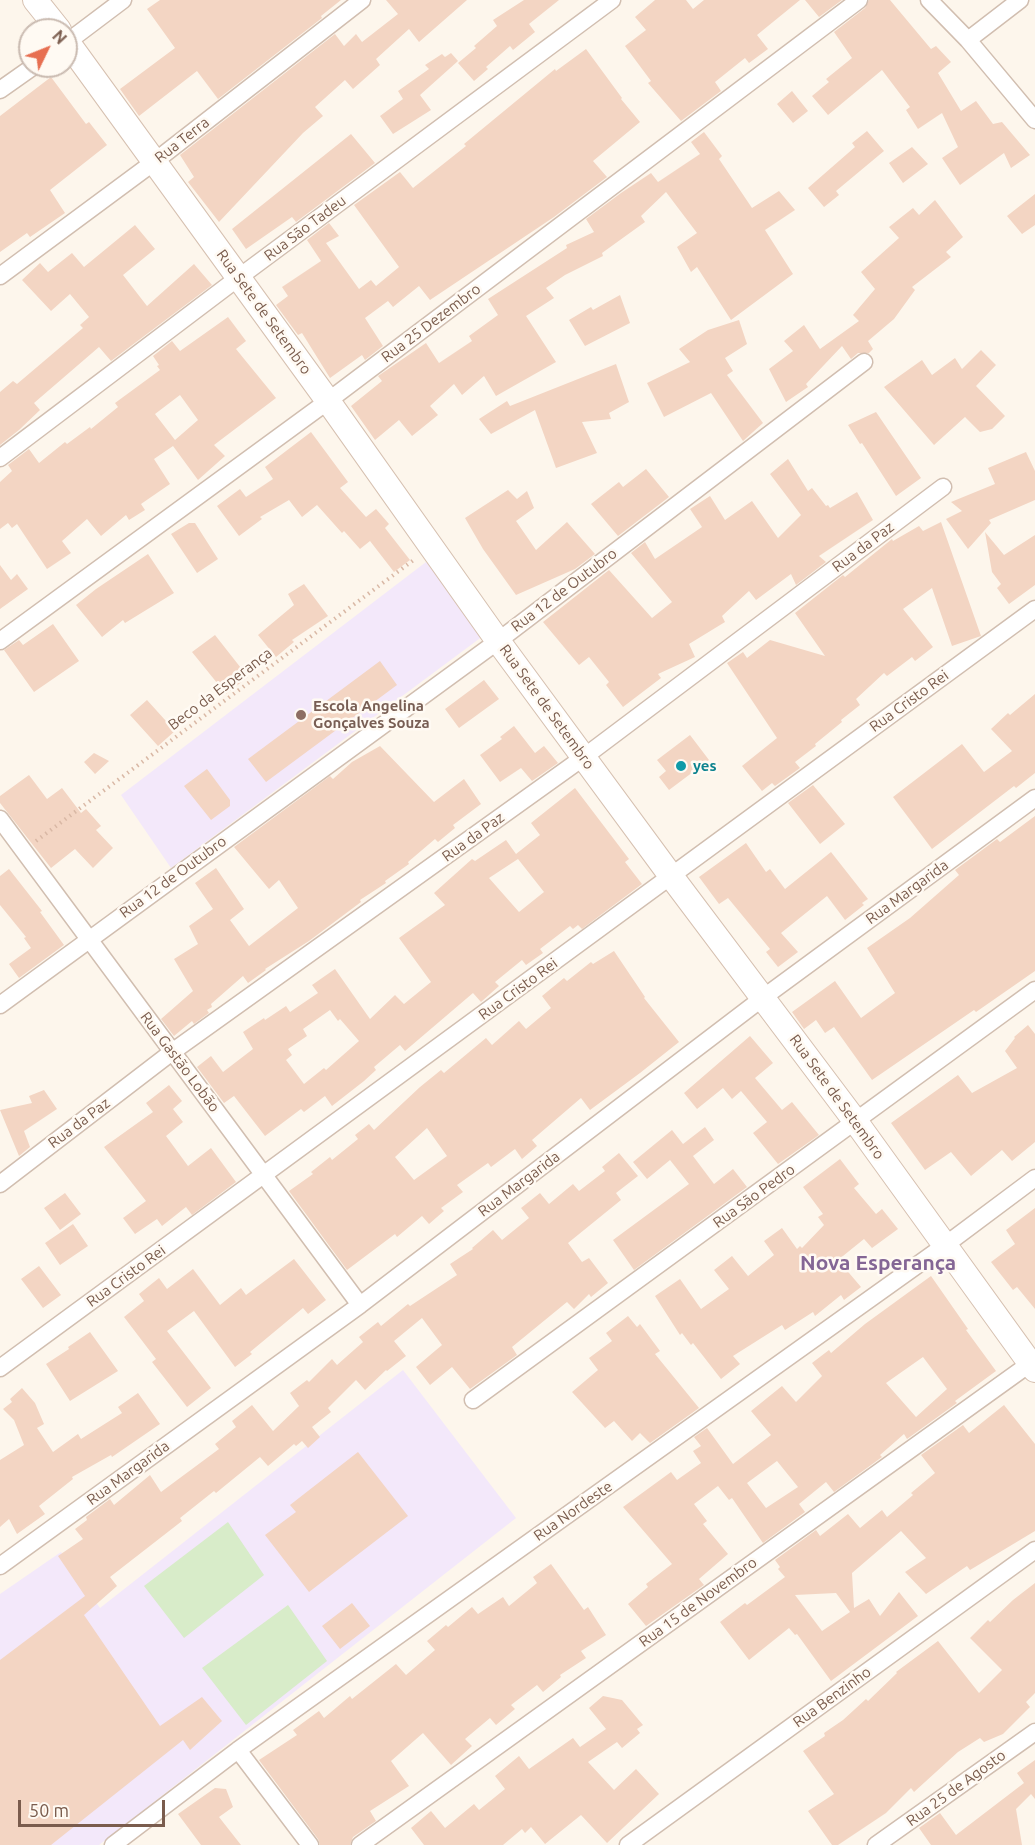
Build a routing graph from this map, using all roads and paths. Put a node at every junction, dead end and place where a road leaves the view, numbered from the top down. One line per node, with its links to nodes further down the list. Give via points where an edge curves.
1 (35, 0): 8 (street, Rua Sete de Setembro)
2 (123, 0): 9 (street)
3 (362, 0): 15 (street, Rua Terra)
4 (612, 0): 17 (street, Rua São Tadeu)
5 (859, 0): 19 (street, Rua 25 Dezembro)
6 (929, 0): 10 (street)
7 (1020, 0): 10 (street)
8 (49, 18)
9 (78, 29)
10 (968, 40): 14 (street)
11 (78, 56): 15 (street, Rua Sete de Setembro)
12 (18, 77): 13 (street)
13 (0, 90)
14 (1035, 120)
15 (154, 162): 16 (street, Rua Terra); 17 (street, Rua Sete de Setembro)
16 (0, 276)
17 (238, 278): 19 (street, Rua Sete de Setembro); 20 (street, Rua São Tadeu)
18 (864, 362): 25 (street, Rua 12 de Outubro)
19 (328, 401): 22 (street, Rua Sete de Setembro); 24 (street, Rua 25 Dezembro)
20 (0, 458)
21 (943, 487): 26 (street, Rua da Paz)
22 (431, 547): 25 (street, Rua Sete de Setembro); 29 (path, Beco da Esperança)
23 (1035, 609): 30 (street, Rua Cristo Rei)
24 (0, 641)
25 (498, 641): 26 (street, Rua Sete de Setembro); 31 (street, Rua 12 de Outubro)
26 (584, 757): 30 (street, Rua Sete de Setembro); 35 (street, Rua da Paz)
27 (1035, 798): 33 (street, Rua Margarida)
28 (0, 819): 29 (street, Rua Gastão Lobão)
29 (23, 851): 31 (street, Rua Gastão Lobão)
30 (670, 876): 33 (street, Rua Sete de Setembro); 37 (street, Rua Cristo Rei)
31 (88, 939): 34 (street, Rua 12 de Outubro); 35 (street, Rua Gastão Lobão)
32 (1035, 990): 36 (street, Rua São Pedro)
33 (764, 998): 36 (street, Rua Sete de Setembro); 41 (street, Rua Margarida)
34 (0, 1005)
35 (172, 1052): 37 (street, Rua Gastão Lobão); 39 (street, Rua da Paz)
36 (856, 1122): 40 (street, Rua Sete de Setembro); 44 (street, Rua São Pedro)
37 (264, 1176): 41 (street, Rua Gastão Lobão); 43 (street, Rua Cristo Rei)
38 (1035, 1178): 40 (street, Rua Nordeste)
39 (0, 1184)
40 (945, 1246): 42 (street, Rua Sete de Setembro); 48 (street, Rua Nordeste)
41 (360, 1305): 46 (street, Rua Margarida)
42 (1033, 1364): 51 (street, Rua 15 de Novembro)
43 (0, 1368)
44 (473, 1400)
45 (1035, 1550): 52 (street, Rua Benzinho)
46 (0, 1566)
47 (1035, 1732): 53 (street, Rua 25 de Agosto)
48 (238, 1750): 49 (street, Rua Nordeste); 50 (street)
49 (113, 1845)
50 (310, 1845)
51 (360, 1845)
52 (628, 1845)
53 (876, 1845)

